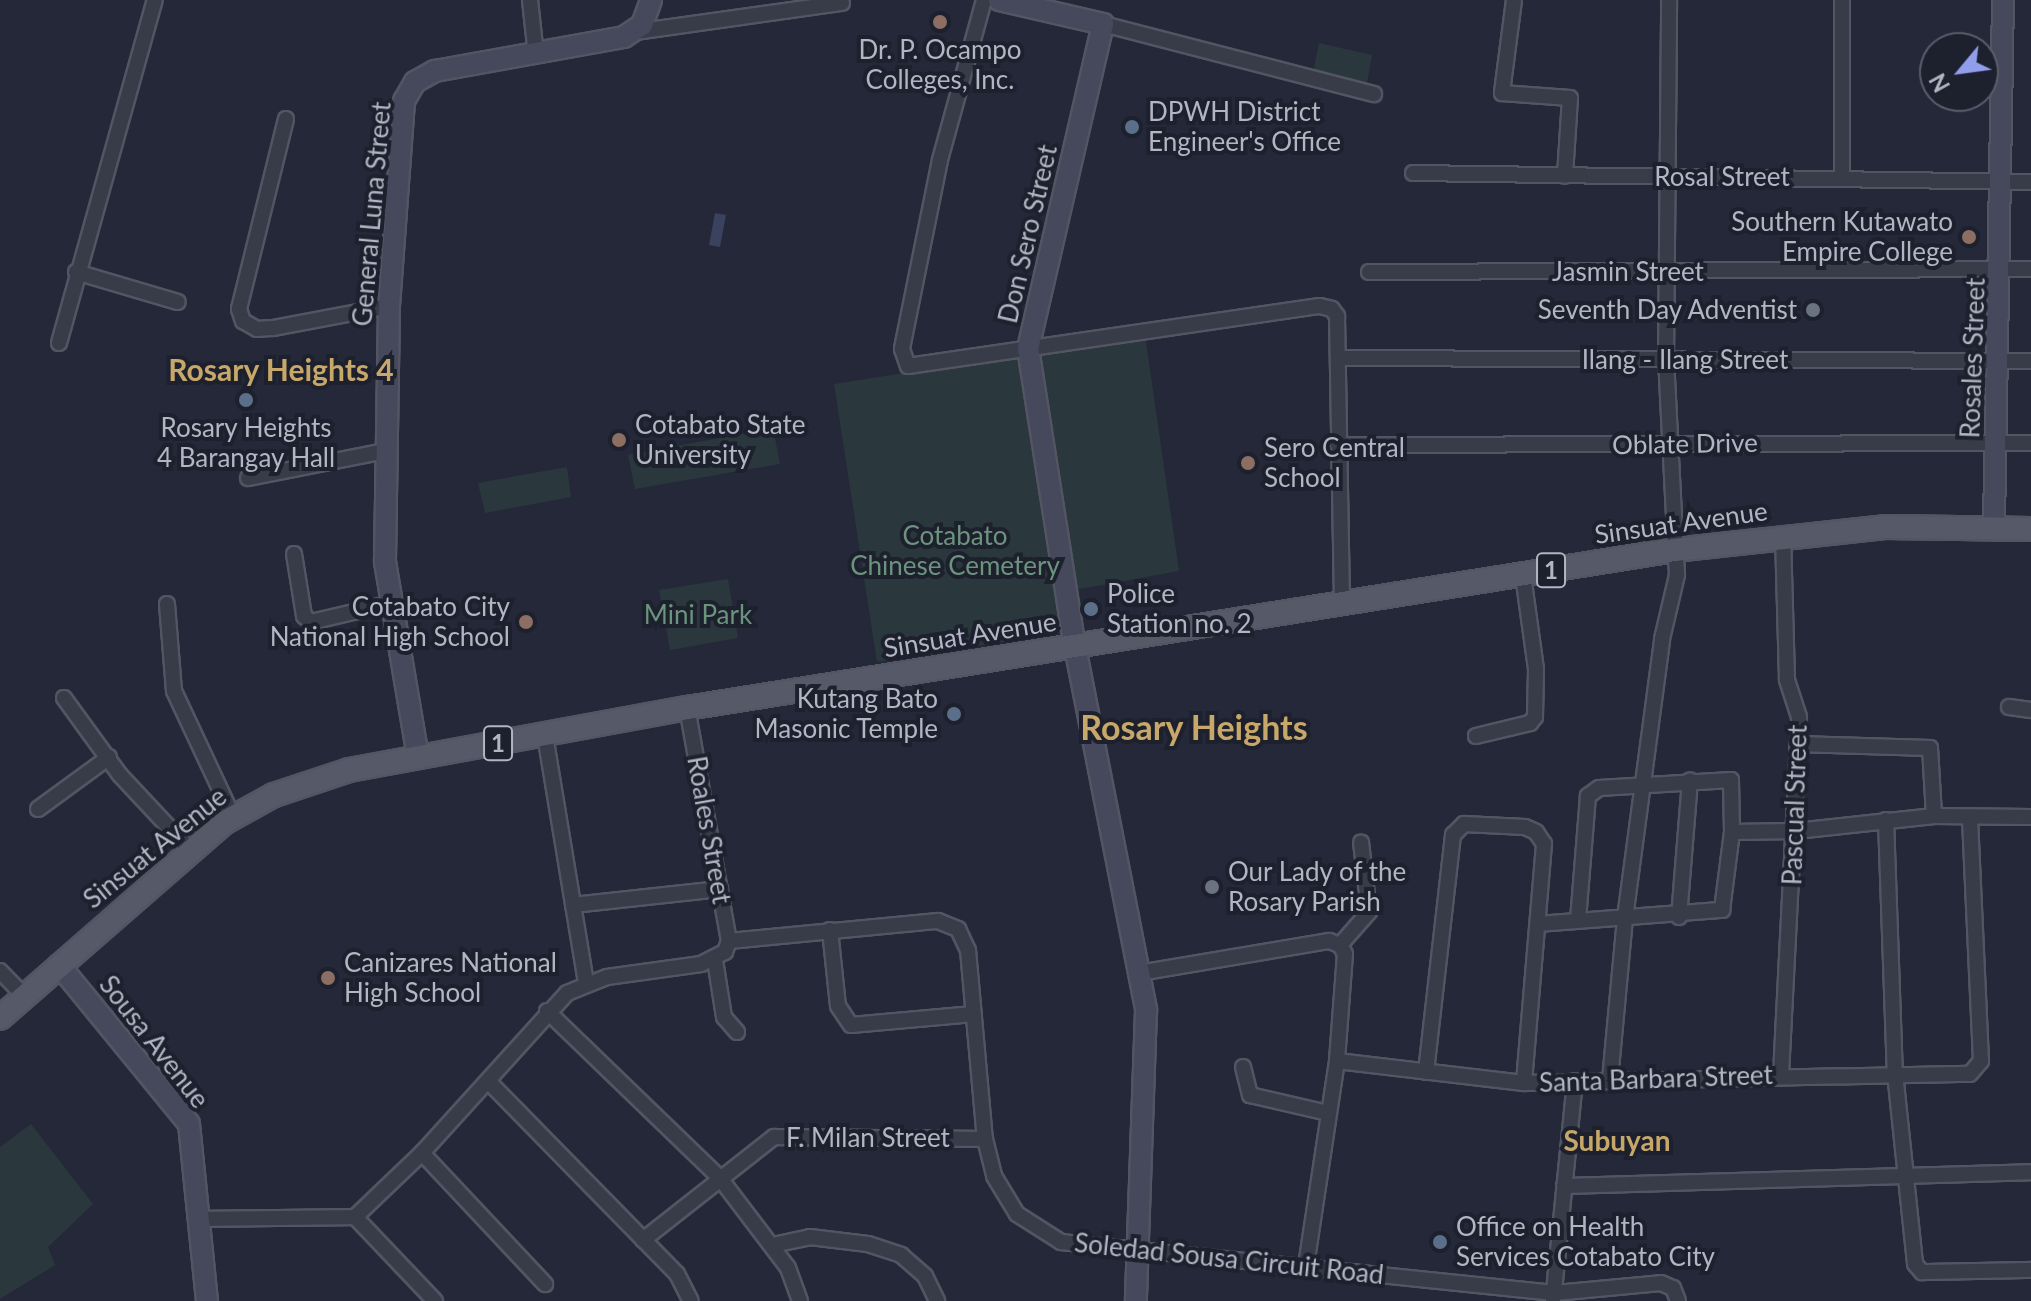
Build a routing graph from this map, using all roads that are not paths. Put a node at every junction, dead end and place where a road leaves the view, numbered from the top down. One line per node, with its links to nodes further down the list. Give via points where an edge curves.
1 (155, 0): 24 (street)
2 (530, 0): 13 (street)
3 (651, 0): 12 (main road)
4 (984, 0): 30 (street, via 940,160 902,349 908,366)
5 (999, 0): 11 (main road)
6 (1514, 0): 17 (street, via 1502,93 1570,98)
7 (1669, 0): 18 (street)
8 (1842, 0): 19 (street)
9 (2003, 0): 20 (main road, Rosales Street)
10 (842, 3): 12 (street)
11 (1103, 24): 14 (street); 30 (main road, Don Sero Street)
12 (634, 32): 13 (main road, General Luna Street)
13 (536, 55): 28 (main road, General Luna Street, via 435,71 409,90 401,117)
14 (1374, 94)
15 (286, 119): 28 (street, via 239,309 243,321 257,329 273,328)
16 (1413, 173): 17 (street, Rosal Street)
17 (1565, 176): 18 (street, Rosal Street)
18 (1668, 177): 19 (street, Rosal Street); 26 (street)
19 (1842, 177): 20 (street, Rosal Street)
20 (2003, 182): 21 (street, Rosal Street); 22 (main road, Rosales Street)
21 (2031, 182)
22 (2002, 269): 23 (street, Jasmin Street); 26 (street, Jasmin Street); 33 (main road, Rosales Street)
23 (2031, 269)
24 (76, 272): 27 (street); 29 (street)
25 (1369, 272): 26 (street, Jasmin Street)
26 (1668, 272): 32 (street)
27 (178, 302)
28 (389, 306): 39 (main road, General Luna Street)
29 (59, 343)
30 (1028, 348): 31 (street, via 1320,306 1337,316); 50 (main road, Don Sero Street)
31 (1338, 358): 32 (street, Ilang - Ilang Street); 38 (street)
32 (1666, 360): 33 (street, Ilang - Ilang Street); 35 (street)
33 (1997, 361): 34 (street, Ilang - Ilang Street); 36 (main road, Rosales Street)
34 (2031, 361)
35 (1670, 443): 36 (street, Oblate Drive); 38 (street, Oblate Drive); 44 (street)
36 (1996, 443): 37 (street, Oblate Drive); 41 (main road, Rosales Street)
37 (2031, 443)
38 (1338, 445): 49 (street)
39 (385, 451): 40 (street); 47 (main road, General Luna Street, via 385,561)
40 (248, 478)
41 (1994, 525): 42 (main road, Sinsuat Avenue / 1); 43 (main road, Sinsuat Avenue / 1, via 1885,527)
42 (2031, 529)
43 (1783, 537): 44 (main road, Sinsuat Avenue / 1); 57 (street, Pascual Street, via 1787,679 1797,700)
44 (1674, 550): 46 (main road, Sinsuat Avenue / 1); 61 (street, via 1677,575 1662,639)
45 (294, 554): 47 (street, via 304,616 311,622)
46 (1523, 575): 49 (main road, Sinsuat Avenue / 1); 56 (street, via 1536,669 1535,717 1530,723)
47 (392, 603): 59 (main road, General Luna Street)
48 (167, 604): 64 (street, via 174,691)
49 (1342, 606): 50 (main road, Sinsuat Avenue / 1)
50 (1075, 647): 53 (main road, Sinsuat Avenue / 1); 83 (main road, Don Sero Street)
51 (64, 698): 58 (street)
52 (2009, 707): 54 (street)
53 (687, 708): 55 (main road, Sinsuat Avenue / 1); 72 (street, Roales Street)
54 (2031, 710)
55 (545, 735): 59 (main road, Sinsuat Avenue / 1); 73 (street)
56 (1476, 736)
57 (1797, 744): 63 (street, via 1930,748); 68 (street, Pascual Street)
58 (109, 757): 62 (street); 71 (street)
59 (418, 757): 64 (main road, Sinsuat Avenue / 1, via 297,785)
60 (1690, 780): 61 (street); 69 (street, via 1731,780); 74 (street)
61 (1643, 785): 75 (street); 76 (street, via 1599,788 1588,796)
62 (38, 809)
63 (1934, 816): 66 (street); 67 (street)
64 (233, 817): 71 (main road, Sinsuat Avenue / 1)
65 (2031, 817): 66 (street)
66 (1970, 818): 93 (street, Santa Barbara Street, via 1981,1061 1975,1071)
67 (1886, 820): 68 (street); 93 (street)
68 (1796, 831): 69 (street); 94 (street, Pascual Street)
69 (1732, 832): 74 (street, via 1727,902 1714,915)
70 (1361, 842): 79 (street, via 1369,912)
71 (191, 851): 81 (main road, Sinsuat Avenue / 1)
72 (720, 889): 73 (street); 80 (street, Roales Street)
73 (573, 905): 84 (street)
74 (1679, 917): 75 (street)
75 (1625, 918): 76 (street); 95 (street)
76 (1578, 921): 77 (street)
77 (1538, 924): 92 (street, via 1544,844 1536,832 1464,824 1453,835); 98 (street)
78 (830, 930): 80 (street, Soledad Sousa Circuit Road); 87 (street, Soledad Sousa Circuit Road, via 938,921 958,929 968,950); 87 (street, via 838,1006 851,1025)
79 (1340, 945): 83 (street, via 1309,943); 90 (street, via 1348,966)
80 (723, 951): 84 (street, Soledad Sousa Circuit Road); 89 (street, Roales Street, via 724,1017)
81 (59, 965): 85 (main road, Sinsuat Avenue / 1); 107 (main road, Sousa Avenue, via 189,1124)
82 (0, 971): 85 (street)
83 (1139, 973): 110 (main road, Don Sero Street, via 1149,1042)
84 (586, 983): 86 (street)
85 (24, 996): 88 (main road, Sinsuat Avenue / 1)
86 (547, 1011): 96 (street); 103 (street)
87 (974, 1014): 100 (street, Soledad Sousa Circuit Road)
88 (0, 1018)
89 (737, 1032)
90 (1337, 1061): 92 (street, Santa Barbara Street); 99 (street)
91 (1243, 1067): 99 (street, via 1250,1095)
92 (1426, 1072): 98 (street, Santa Barbara Street)
93 (1895, 1073): 94 (street, Santa Barbara Street); 104 (street)
94 (1781, 1075): 95 (street, Santa Barbara Street)
95 (1610, 1080): 97 (street, Santa Barbara Street)
96 (488, 1081): 101 (street); 108 (street)
97 (1575, 1081): 98 (street, Santa Barbara Street); 105 (street)
98 (1524, 1083)
99 (1328, 1113): 111 (street)
100 (985, 1139): 103 (street, F. Milan Street, via 774,1137); 110 (street, Soledad Sousa Circuit Road, via 1004,1197 1042,1232 1082,1247)
101 (422, 1153): 106 (street); 113 (street)
102 (2031, 1172): 104 (street)
103 (719, 1177): 108 (street, F. Milan Street); 109 (street)
104 (1907, 1178): 105 (street); 112 (street, via 1915,1264 1922,1272)
105 (1564, 1186): 114 (street)
106 (355, 1217): 107 (street); 116 (street)
107 (200, 1219): 115 (main road, Sousa Avenue)
108 (643, 1240): 117 (street, via 677,1274)
109 (773, 1245): 118 (street); 119 (street, via 810,1237 890,1251 918,1267)
110 (1138, 1250): 111 (street, Soledad Sousa Circuit Road); 120 (main road, Don Sero Street)
111 (1306, 1267): 114 (street, Soledad Sousa Circuit Road)
112 (2031, 1270)
113 (545, 1284)
114 (1554, 1297): 121 (street, Soledad Sousa Circuit Road, via 1661,1283 1673,1288)
115 (207, 1301)
116 (435, 1301)
117 (691, 1301)
118 (800, 1301)
119 (937, 1301)
120 (1136, 1301)
121 (1678, 1301)

